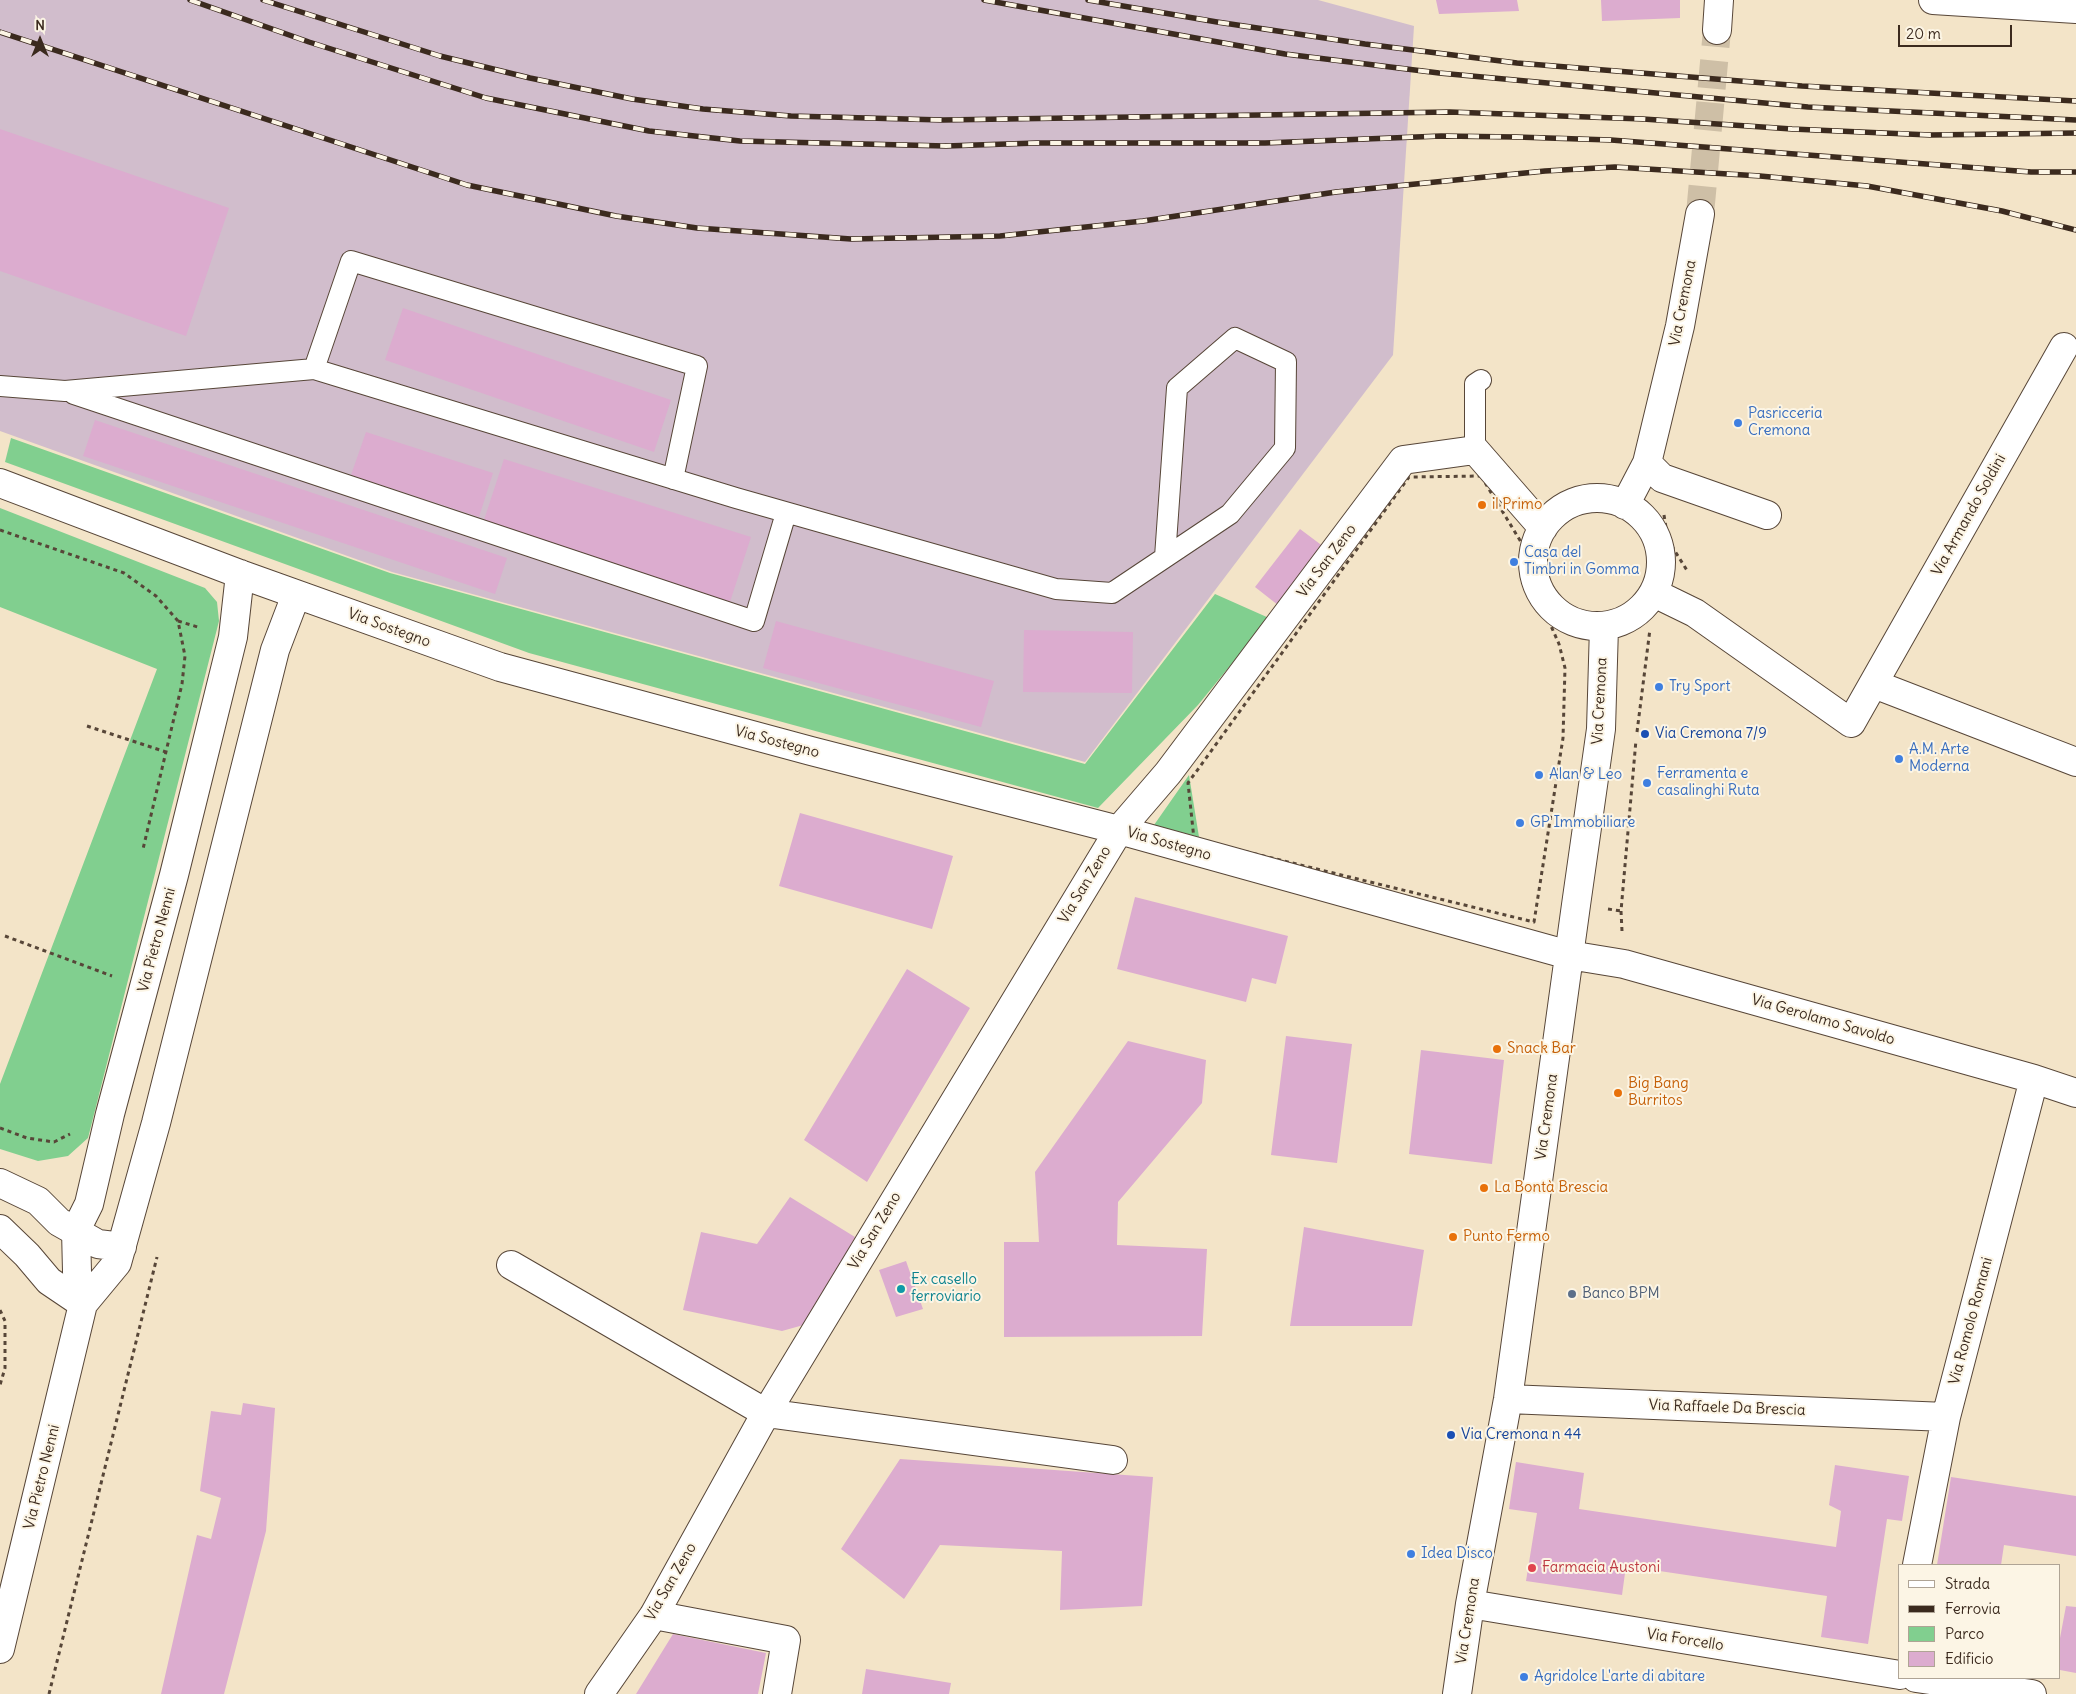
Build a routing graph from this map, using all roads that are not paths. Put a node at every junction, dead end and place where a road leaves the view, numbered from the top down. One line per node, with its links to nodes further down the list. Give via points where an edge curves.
1 (1719, 0): 4 (street)
2 (1933, 0): 3 (street)
3 (2076, 9)
4 (1717, 30)
5 (1700, 214): 12 (street, Via Cremona, via 1680,326)
6 (2064, 346): 24 (street, Via Armando Soldini)
7 (314, 369): 10 (lane); 13 (lane); 13 (lane, via 351,261 697,366)
8 (1481, 380): 11 (lane, via 1475,384)
9 (0, 386): 10 (lane)
10 (65, 391): 16 (lane, via 754,622)
11 (1475, 450): 18 (street); 26 (street, Via San Zeno, via 1403,460 1168,773)
12 (1646, 463): 15 (street, Via Cremona); 17 (street, via 1662,478)
13 (673, 479): 16 (lane)
14 (0, 483): 20 (street, Via Sostegno)
15 (1625, 505): 18 (street, via 1603,498 1580,501 1558,511); 21 (street, via 1642,516 1655,533 1661,552 1661,573)
16 (786, 513): 19 (lane, via 1056,589 1112,593)
17 (1767, 515)
18 (1542, 528): 23 (street, via 1534,547 1533,568 1538,587 1549,605 1564,618 1584,625)
19 (1165, 557): 19 (lane, via 1230,514 1285,448 1286,362 1235,338 1177,388)
20 (240, 574): 22 (street, Via Sostegno); 32 (street, Via Pietro Nenni, via 233,637 174,876 89,1204)
21 (1654, 593): 23 (street, via 1634,616); 24 (street, Via Armando Soldini, via 1695,613 1851,723)
22 (296, 595): 26 (street, Via Sostegno, via 500,667); 33 (street, Via Pietro Nenni, via 275,650)
23 (1604, 626): 27 (street, Via Cremona, via 1601,729)
24 (1874, 684): 25 (street)
25 (2076, 762)
26 (1119, 830): 27 (street, Via Sostegno); 37 (street, Via San Zeno)
27 (1569, 956): 28 (street, Via Gerolamo Savoldo, via 1624,964); 36 (street, Via Cremona)
28 (2034, 1079): 29 (street, Via Gerolamo Savoldo); 38 (street, Via Romolo Romani)
29 (2076, 1093)
30 (0, 1183): 32 (street, via 38,1201 59,1222)
31 (0, 1229): 35 (street, via 27,1254 49,1281)
32 (76, 1230): 33 (street, via 98,1244); 35 (street, Via Pietro Nenni, via 77,1272)
33 (122, 1247): 35 (street, Via Pietro Nenni, via 117,1264)
34 (511, 1265): 37 (street)
35 (83, 1304): 43 (street, Via Pietro Nenni)
36 (1508, 1399): 38 (street, Via Raffaele Da Brescia); 41 (street, Via Cremona)
37 (766, 1413): 39 (street); 42 (street, Via San Zeno)
38 (1946, 1417): 40 (street, Via Romolo Romani)
39 (1113, 1460)
40 (1917, 1564)
41 (1470, 1604): 44 (street, Via Forcello); 48 (street, Via Cremona)
42 (654, 1615): 46 (street, Via San Zeno); 47 (street, via 786,1640)
43 (0, 1649)
44 (1898, 1669)
45 (1951, 1679): 49 (street, Via Forcello)
46 (599, 1694)
47 (777, 1694)
48 (1457, 1694)
49 (2032, 1694)

